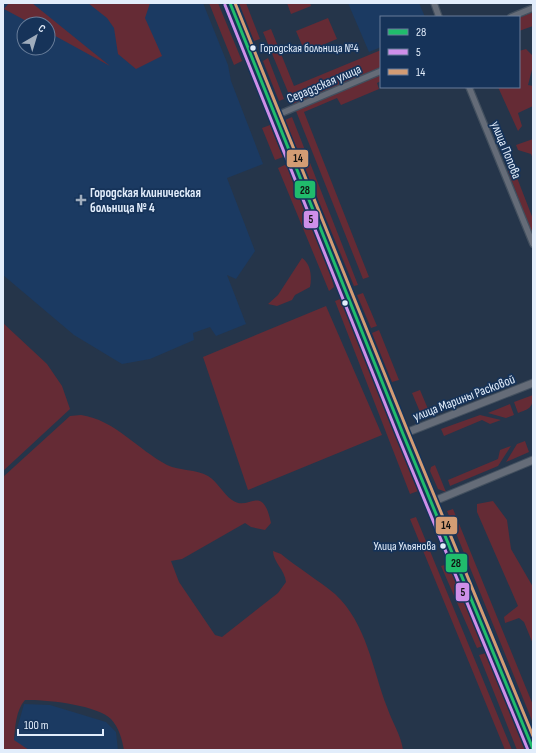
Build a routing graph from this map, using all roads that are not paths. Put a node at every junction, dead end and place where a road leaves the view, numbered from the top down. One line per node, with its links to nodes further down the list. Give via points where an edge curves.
1 (230, 3): 8 (main road)
2 (434, 3): 4 (street)
3 (533, 8): 5 (street)
4 (440, 16)
5 (513, 16)
6 (380, 71): 8 (street, Серадзская улица)
7 (468, 88): 9 (street, улица Попова)
8 (275, 116): 11 (main road)
9 (533, 244)
10 (533, 384): 11 (street, улица Марины Расковой)
11 (403, 434): 13 (main road)
12 (533, 460): 13 (street)
13 (432, 502): 14 (main road)
14 (533, 749)

